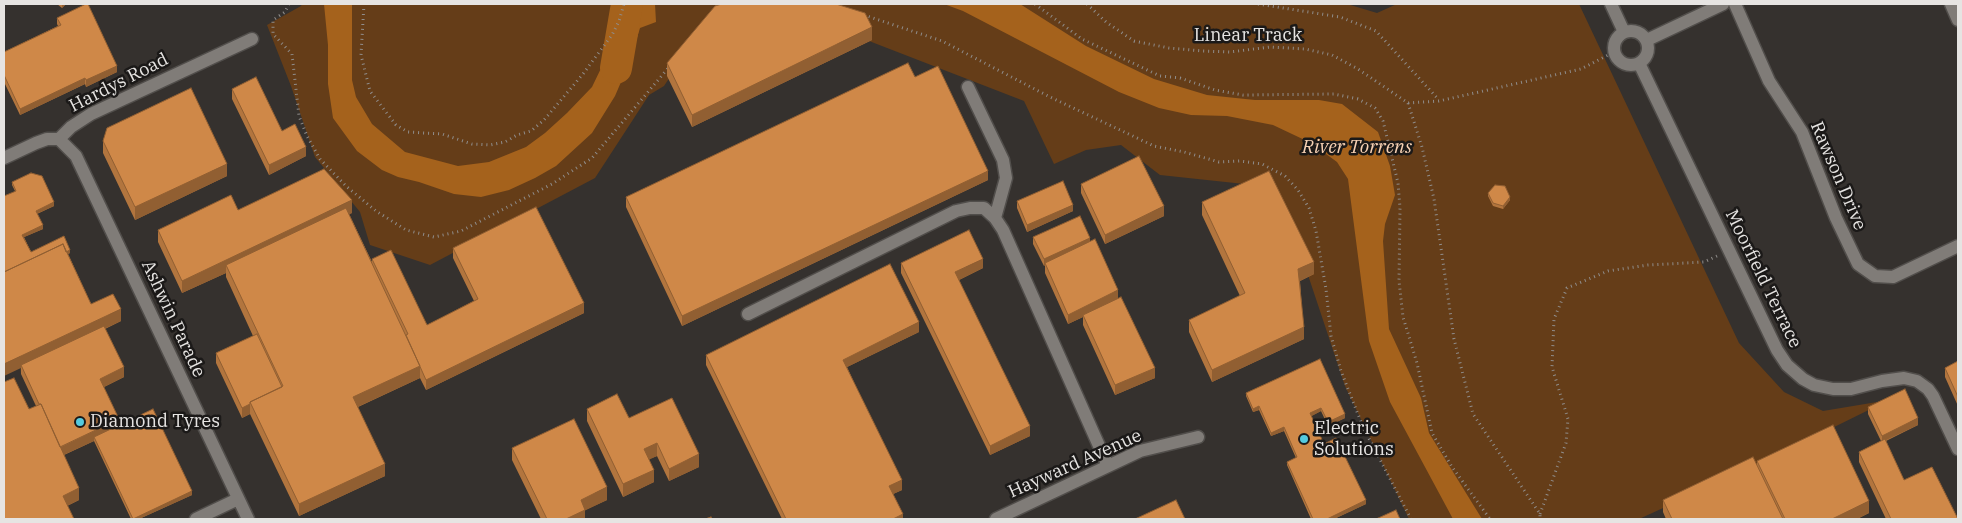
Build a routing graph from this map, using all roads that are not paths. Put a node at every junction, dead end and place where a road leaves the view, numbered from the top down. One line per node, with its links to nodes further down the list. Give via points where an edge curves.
1 (1611, 4): 6 (street)
2 (1723, 4): 8 (street)
3 (1735, 4): 14 (street, Rawson Drive, via 1769,80 1802,132 1858,264 1875,276 1892,277)
4 (1951, 4): 5 (street)
5 (1958, 20)
6 (1624, 32): 8 (street, via 1637,32); 9 (street, via 1615,40 1614,52 1624,64 1632,66)
7 (252, 38): 11 (street, Hardys Road, via 91,114)
8 (1647, 40): 9 (street, via 1647,53)
9 (1639, 63): 17 (street, Moorfield Terrace, via 1777,350 1792,370 1814,385 1833,389 1851,389 1898,378 1917,381 1932,396)
10 (968, 87): 13 (street, via 1003,160 1006,178)
11 (59, 139): 12 (street, via 47,139); 19 (street, Ashwin Parade, via 76,156)
12 (4, 158)
13 (995, 218): 15 (street, via 984,208 956,211); 18 (street)
14 (1958, 246)
15 (748, 314)
16 (1198, 437): 18 (street, Hayward Avenue, via 1140,451)
17 (1958, 449)
18 (1108, 466): 22 (street, Hayward Avenue)
19 (238, 499): 20 (street); 21 (street, Ashwin Parade)
20 (196, 519)
21 (248, 519)
22 (996, 519)

